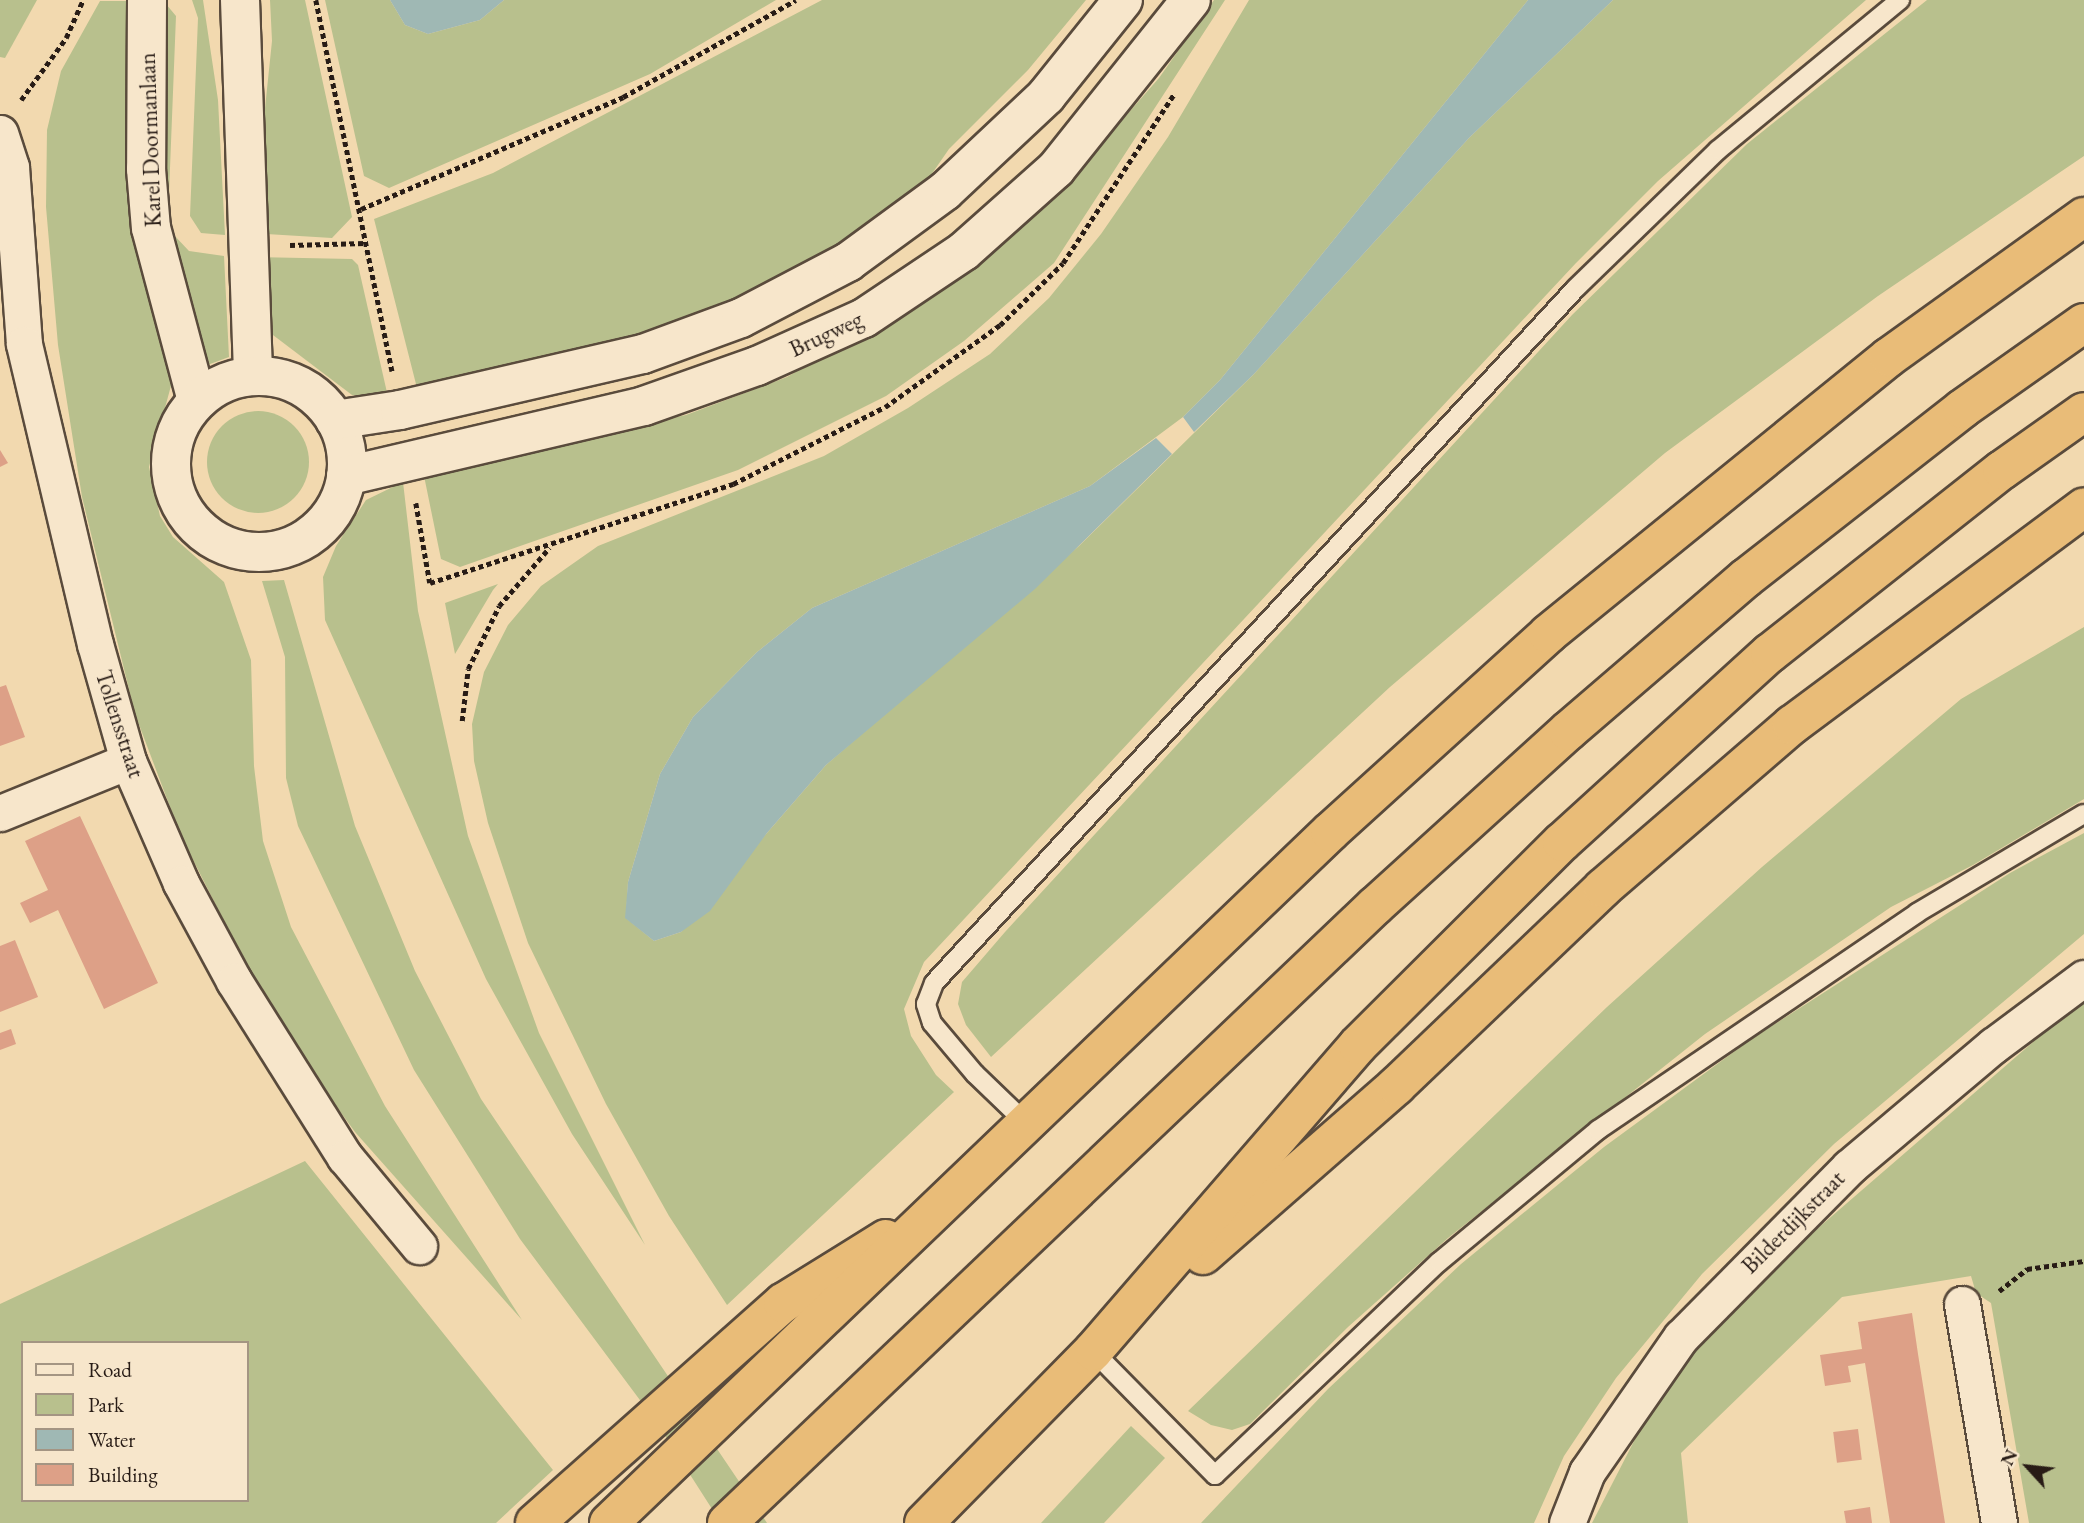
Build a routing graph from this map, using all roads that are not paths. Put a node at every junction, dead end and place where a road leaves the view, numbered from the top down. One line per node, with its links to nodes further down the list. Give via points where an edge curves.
1 (147, 0): 10 (main road, Karel Doormanlaan, via 146,169 151,228)
2 (240, 0): 9 (main road)
3 (1123, 0): 12 (main road, via 1046,96 945,191 848,262 741,318 643,354 451,399)
4 (1191, 0): 13 (main road, Brugweg, via 1056,169 964,251 864,318 757,366 644,406)
5 (1900, 0): 19 (lane, via 1718,150 1576,288 934,983 926,1003 933,1023 975,1074)
6 (8, 120): 15 (street, Tollensstraat, via 24,344)
7 (2084, 217): 19 (highway, via 1889,356 1548,634 1330,832)
8 (2084, 323): 27 (highway, via 1962,409 1746,578 1567,731 1365,915)
9 (253, 376): 10 (main road, via 217,386); 12 (main road, via 301,386)
10 (197, 401): 13 (main road, via 176,435 171,474 184,511 213,539 251,552 290,546 327,519)
11 (2084, 412): 23 (highway, via 2002,470 1770,653 1562,842 1358,1045)
12 (335, 420): 13 (main road, via 345,447)
13 (346, 477)
14 (2084, 507): 23 (highway, via 1792,725 1603,888 1396,1086)
15 (128, 761): 16 (street); 21 (street, Tollensstraat, via 181,883 234,981 345,1157)
16 (0, 813)
17 (2084, 814): 23 (lane, via 1917,914 1598,1130 1439,1262 1215,1475)
18 (2084, 978): 28 (street, Bilderdijkstraat, via 1994,1045 1849,1167 1690,1327 1594,1461)
19 (1026, 1123): 20 (highway)
20 (950, 1198): 25 (highway, via 783,1303); 26 (highway)
21 (419, 1247)
22 (1962, 1304): 29 (street)
23 (1093, 1351): 24 (highway)
24 (926, 1521)
25 (536, 1522)
26 (609, 1523)
27 (727, 1523)
28 (1567, 1523)
29 (1999, 1523)

